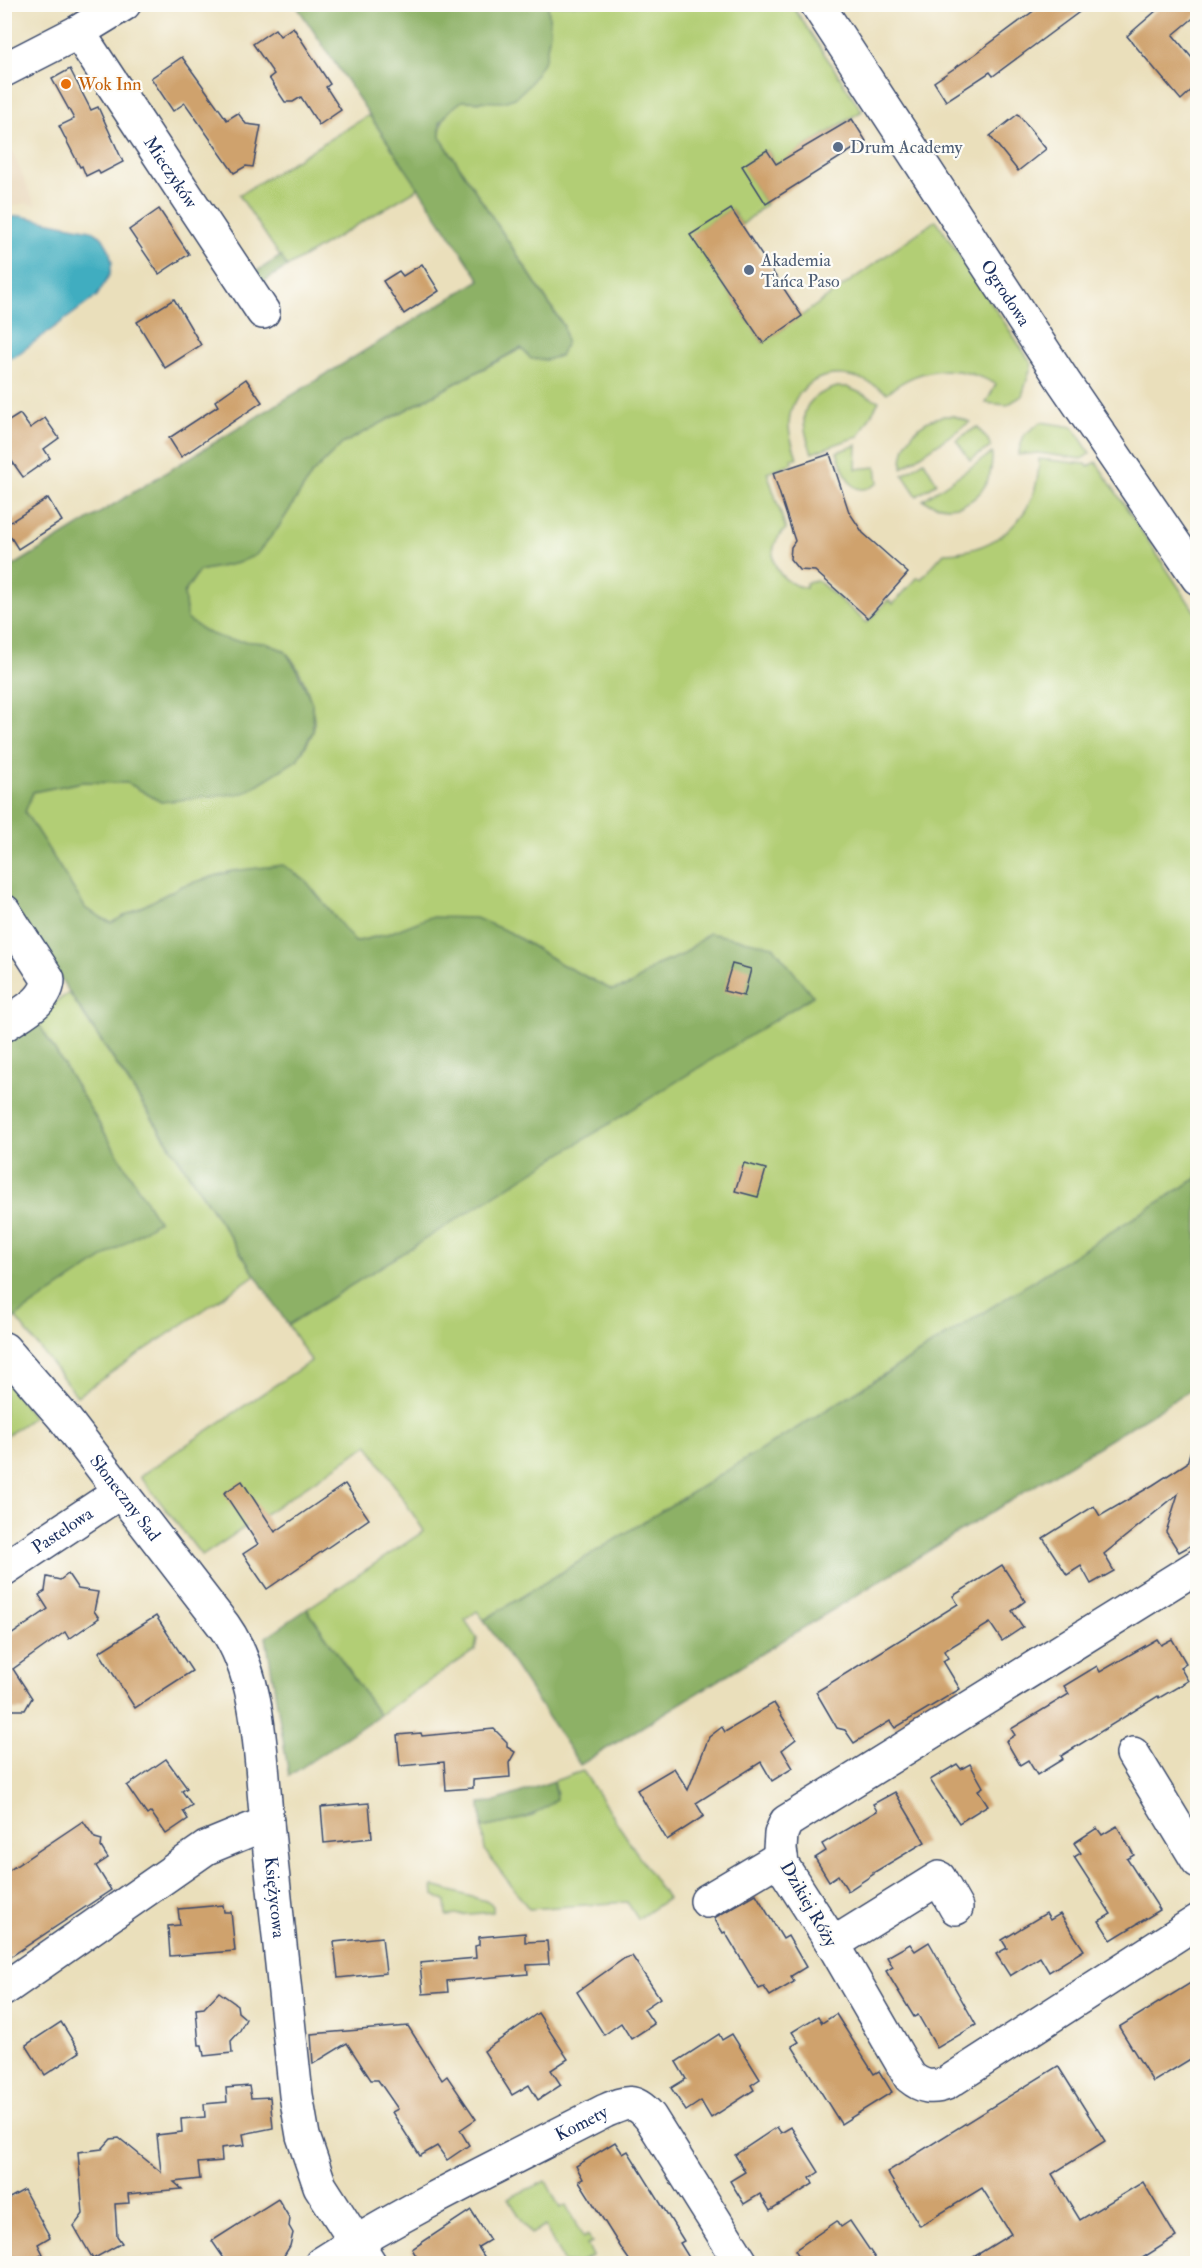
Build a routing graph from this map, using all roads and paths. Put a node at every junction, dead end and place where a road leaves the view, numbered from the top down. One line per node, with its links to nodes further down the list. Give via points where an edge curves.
1 (124, 4): 3 (street)
2 (817, 4): 6 (street, Ogrodowa)
3 (78, 32): 4 (street); 5 (street, Mieczyków)
4 (4, 70)
5 (263, 312)
6 (1197, 578)
7 (4, 911): 8 (street, via 48,979 48,986 39,1000)
8 (4, 1025)
9 (4, 1349): 10 (street, Słoneczny Sad, via 64,1418)
10 (120, 1492): 12 (street, Pastelowa); 14 (street, Słoneczny Sad, via 240,1650 256,1714)
11 (1197, 1566): 15 (street, Dzikiej Róży, via 786,1822 781,1834)
12 (4, 1569)
13 (1133, 1754): 16 (street)
14 (267, 1823): 21 (street, via 206,1848); 22 (street, Księżycowa, via 303,2136 320,2186)
15 (781, 1857): 17 (street); 20 (street, Dzikiej Róży, via 782,1865)
16 (1197, 1861)
17 (707, 1901)
18 (956, 1908): 20 (street, via 939,1878)
19 (1197, 1922): 20 (street, Dzikiej Róży, via 947,2083 928,2087 910,2077)
20 (833, 1944)
21 (4, 1989)
22 (363, 2252): 23 (street); 24 (street, Komety, via 605,2112 632,2103 650,2117)
23 (321, 2264)
24 (742, 2264)

